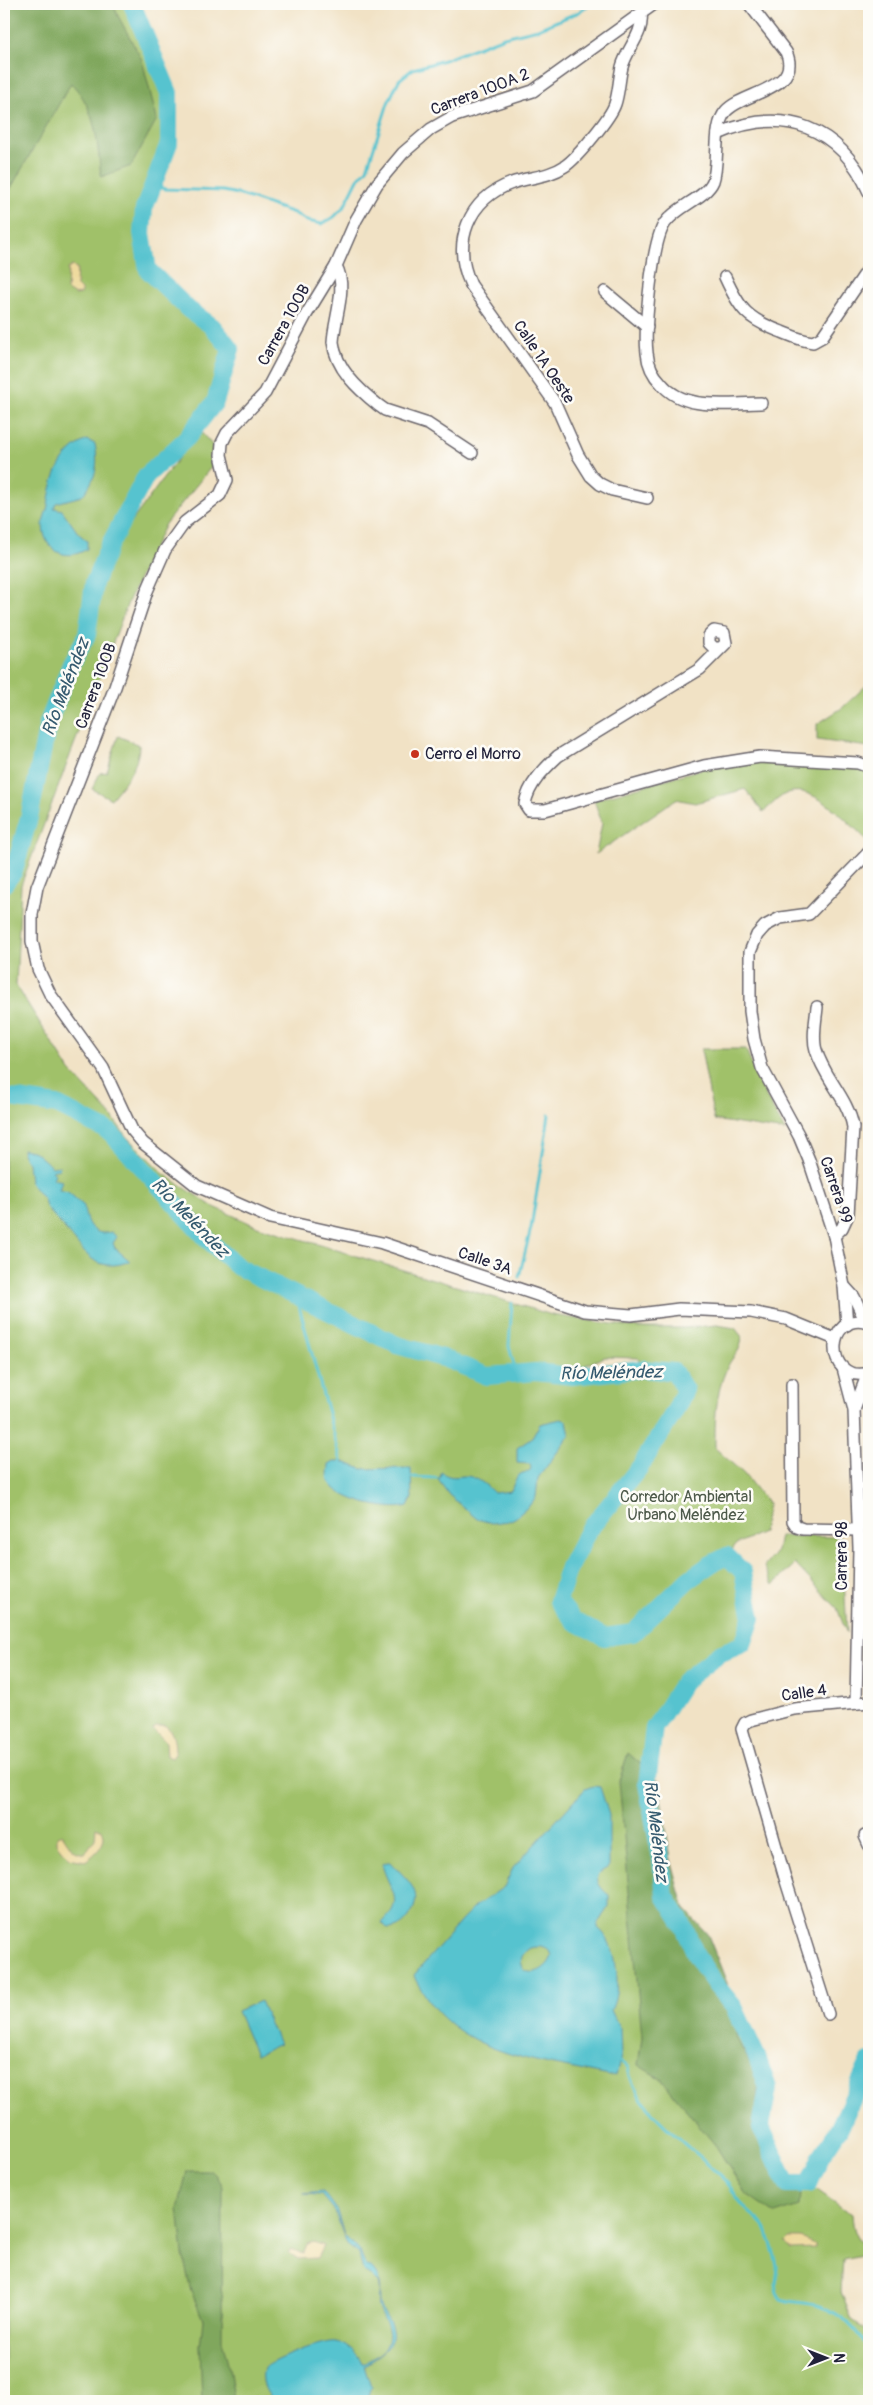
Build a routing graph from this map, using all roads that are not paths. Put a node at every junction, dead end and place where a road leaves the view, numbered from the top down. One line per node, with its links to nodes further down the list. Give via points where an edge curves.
1 (654, 4): 3 (street, Carrera 100A 2)
2 (749, 4): 4 (street, via 786,52 788,67 778,83 727,110)
3 (641, 14): 6 (street, Carrera 100A 2, via 533,91 452,117 420,137 377,184 356,220); 13 (street, Calle 1A Oeste, via 640,30 622,67 615,105 580,151 553,173 502,188 479,203 464,230 462,245 465,268 475,290 555,404 591,476 612,490)
4 (718, 134): 5 (street, via 751,124 806,126 842,151); 10 (street, via 714,175 709,188 670,216 659,234)
5 (869, 192)
6 (336, 266): 12 (street, via 341,279 333,342 343,369 385,410 428,424); 18 (street, Carrera 100B, via 265,393 227,433 221,455 227,480 220,495 184,522 165,550 36,887 32,941 38,969 50,994 103,1068 132,1130)
7 (869, 268): 8 (street, via 816,342 753,319 739,306)
8 (725, 277)
9 (606, 292): 10 (street)
10 (647, 327): 11 (street, via 649,364 662,385 675,395 698,403)
11 (761, 403)
12 (472, 453)
13 (647, 498)
14 (721, 648): 15 (street, via 700,669 558,756 544,769 526,795 525,804 529,810 545,810 704,766 760,757 858,763)
15 (869, 767)
16 (869, 852): 19 (street, Carrera 99, via 809,914 780,918 765,926 750,952 750,1011 762,1068 799,1136)
17 (817, 1007): 19 (street, via 815,1048 825,1072 851,1114 853,1127 848,1215)
18 (143, 1143): 23 (street, Calle 3A, via 197,1186 270,1218 382,1242 585,1311 630,1315 679,1309 751,1312 786,1319)
19 (834, 1236): 20 (street, Carrera 99)
20 (844, 1286): 21 (street, Carrera 99, via 854,1297); 22 (street, Carrera 99)
21 (867, 1322): 22 (street, via 856,1321)
22 (847, 1325): 23 (street)
23 (836, 1339): 24 (street, Carrera 98, via 835,1355)
24 (843, 1368): 25 (street, via 854,1374); 27 (street, Carrera 98)
25 (869, 1373): 27 (street, Carrera 98)
26 (792, 1384): 28 (street, via 793,1521 803,1529)
27 (854, 1410): 28 (street, Carrera 98)
28 (858, 1530): 29 (street, Carrera 98)
29 (864, 1548): 31 (street, Carrera 98)
30 (869, 1702): 31 (street, Calle 4)
31 (856, 1703): 32 (street, Calle 4, via 794,1709 745,1723 742,1729 784,1878)
32 (828, 2014)

